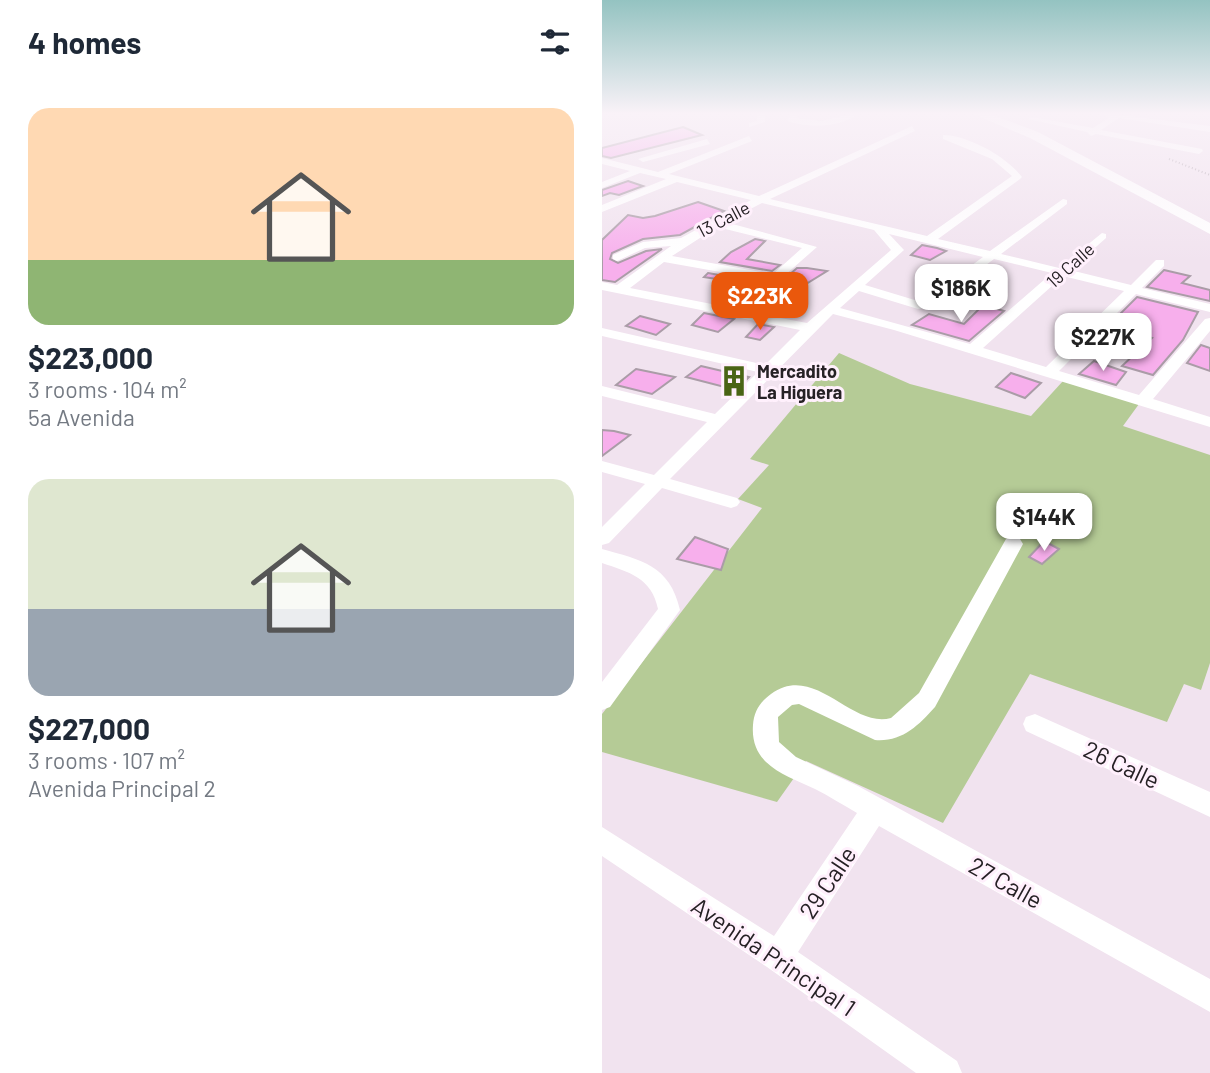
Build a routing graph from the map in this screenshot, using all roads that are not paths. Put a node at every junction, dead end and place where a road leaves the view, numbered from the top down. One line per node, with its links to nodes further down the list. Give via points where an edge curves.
1 (608, 163): 9 (street)
2 (661, 163): 8 (street)
3 (688, 163): 8 (street)
4 (839, 163): 13 (street, 13 Calle)
5 (1003, 163): 22 (street, via 1017,177)
6 (1087, 163): 19 (highway)
7 (1100, 163): 16 (highway)
8 (678, 167): 10 (street)
9 (640, 170): 10 (street); 12 (street)
10 (658, 175): 11 (street)
11 (676, 179): 13 (street); 15 (street)
12 (602, 185)
13 (759, 200): 17 (street, 13 Calle); 18 (street)
14 (1063, 202): 25 (street)
15 (602, 209)
16 (1210, 220)
17 (715, 223): 23 (street, 13 Calle); 30 (street, via 811,247)
18 (878, 228): 21 (street); 24 (street)
19 (1210, 229)
20 (1102, 236): 29 (street, 19 Calle)
21 (915, 237): 22 (street); 24 (street)
22 (929, 240): 25 (street)
23 (683, 241): 26 (street, via 643,245); 27 (street, 13 Calle)
24 (898, 250): 32 (street)
25 (992, 255): 29 (street); 32 (street, via 925,305)
26 (617, 257)
27 (664, 258): 30 (street); 33 (street, 13 Calle)
28 (1160, 262): 34 (street)
29 (1062, 273): 34 (street); 41 (street, 19 Calle)
30 (778, 278): 37 (street)
31 (602, 286): 33 (street)
32 (857, 287): 36 (street)
33 (620, 289): 37 (street)
34 (1132, 290): 35 (street); 43 (street)
35 (1210, 308)
36 (831, 310): 39 (street); 41 (street)
37 (734, 313): 39 (street)
38 (1210, 322): 45 (street)
39 (810, 328): 42 (street)
40 (602, 332): 42 (street)
41 (973, 349): 43 (street)
42 (770, 370): 46 (street)
43 (1049, 373): 45 (street)
44 (602, 391): 46 (street)
45 (1143, 401): 47 (street)
46 (719, 420): 49 (street)
47 (1210, 422)
48 (602, 466): 49 (street)
49 (658, 482): 50 (street); 51 (street)
50 (731, 502)
51 (602, 538)
52 (1013, 544): 57 (street, 27 Calle, via 927,700 897,729 877,731 857,724 798,694 778,700 766,714 765,740 772,756)
53 (602, 556): 54 (street, via 647,570 667,593 669,610)
54 (602, 700)
55 (1035, 724): 56 (street, 26 Calle)
56 (1210, 805)
57 (876, 809): 59 (street, 29 Calle); 60 (street, 27 Calle)
58 (602, 840): 59 (street, Avenida Principal 1)
59 (778, 956): 61 (street, Avenida Principal 1)
60 (1210, 996)
61 (945, 1073)

